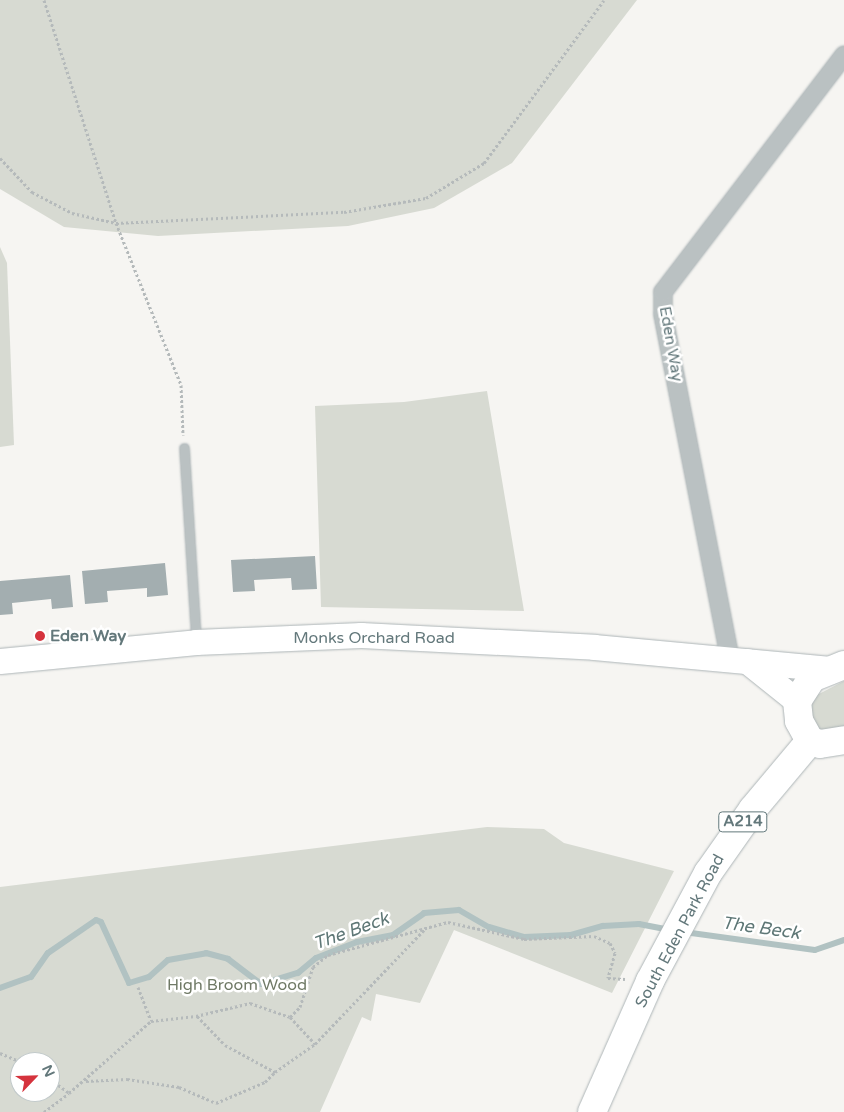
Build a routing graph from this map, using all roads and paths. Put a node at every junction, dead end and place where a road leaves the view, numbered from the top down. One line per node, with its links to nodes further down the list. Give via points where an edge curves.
1 (44, 0): 5 (path)
2 (604, 0): 5 (path, via 484,163 426,198 344,212)
3 (844, 55): 8 (street, Eden Way, via 663,292 663,313)
4 (0, 158): 5 (path, via 32,192 72,212)
5 (116, 223): 6 (path, via 181,385)
6 (184, 448): 7 (lane)
7 (196, 642): 8 (street, Monks Orchard Road, via 380,635); 9 (street, Monks Orchard Road)
8 (739, 660): 10 (street, Monks Orchard Road); 11 (street)
9 (0, 661)
10 (837, 667): 11 (main road, via 812,678)
11 (797, 701): 13 (main road, via 799,721)
12 (844, 740): 13 (main road, via 820,744)
13 (810, 741): 15 (main road, South Eden Park Road / A214, via 731,838 687,910)
14 (427, 927): 15 (path, via 448,922 524,939 594,936 610,943 615,953 608,978); 18 (path, via 328,955 313,967 300,1007); 20 (path, via 345,1018)
15 (650, 981): 26 (main road, South Eden Park Road / A214)
16 (138, 987): 19 (path)
17 (197, 1016): 18 (path, via 250,1003); 19 (path); 21 (path, via 225,1045)
18 (290, 1017): 20 (path)
19 (152, 1020): 22 (path, via 121,1044)
20 (315, 1044): 21 (path)
21 (275, 1072): 22 (path, via 265,1082 216,1103 179,1087 127,1078)
22 (86, 1082): 24 (path)
23 (60, 1086): 24 (path)
24 (69, 1093): 25 (path)
25 (44, 1112)
26 (592, 1112)

